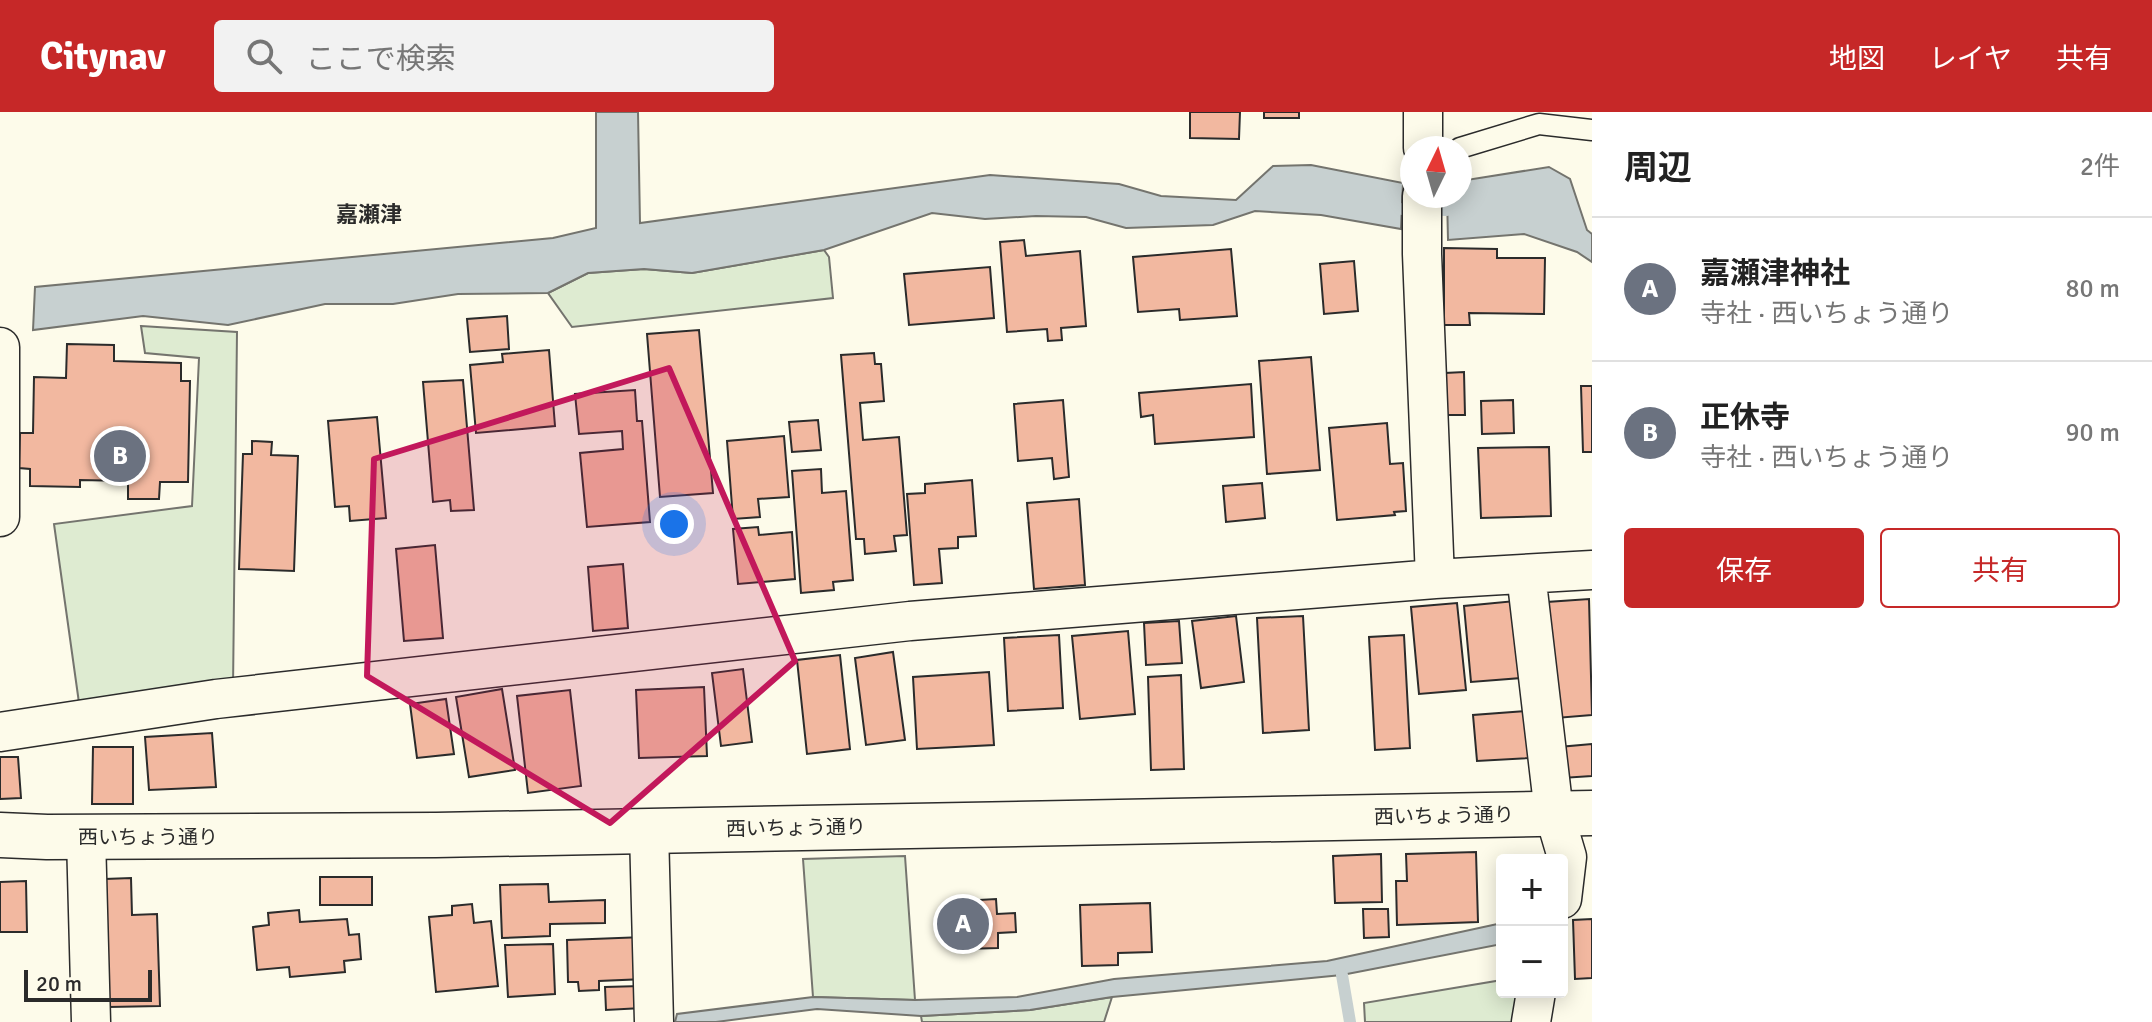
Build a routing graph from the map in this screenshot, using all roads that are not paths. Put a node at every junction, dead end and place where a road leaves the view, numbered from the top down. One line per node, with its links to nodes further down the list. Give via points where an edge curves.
1 (1423, 112): 3 (street)
2 (1592, 130): 4 (lane, via 1539,124)
3 (1423, 136)
4 (1472, 144)
5 (1422, 208): 10 (street)
6 (0, 347): 7 (street)
7 (0, 517)
8 (1592, 570): 9 (street)
9 (1526, 574): 10 (street); 12 (street)
10 (1435, 579): 11 (street, via 910,621 216,699)
11 (0, 732)
12 (1573, 813): 13 (highway, 西いちょう通り); 16 (street)
13 (649, 831): 15 (highway, 西いちょう通り); 19 (street)
14 (0, 835): 15 (highway, 西いちょう通り)
15 (86, 837): 18 (street)
16 (1567, 854)
17 (1535, 998): 20 (street)
18 (91, 1022)
19 (654, 1022)
20 (1531, 1022)

